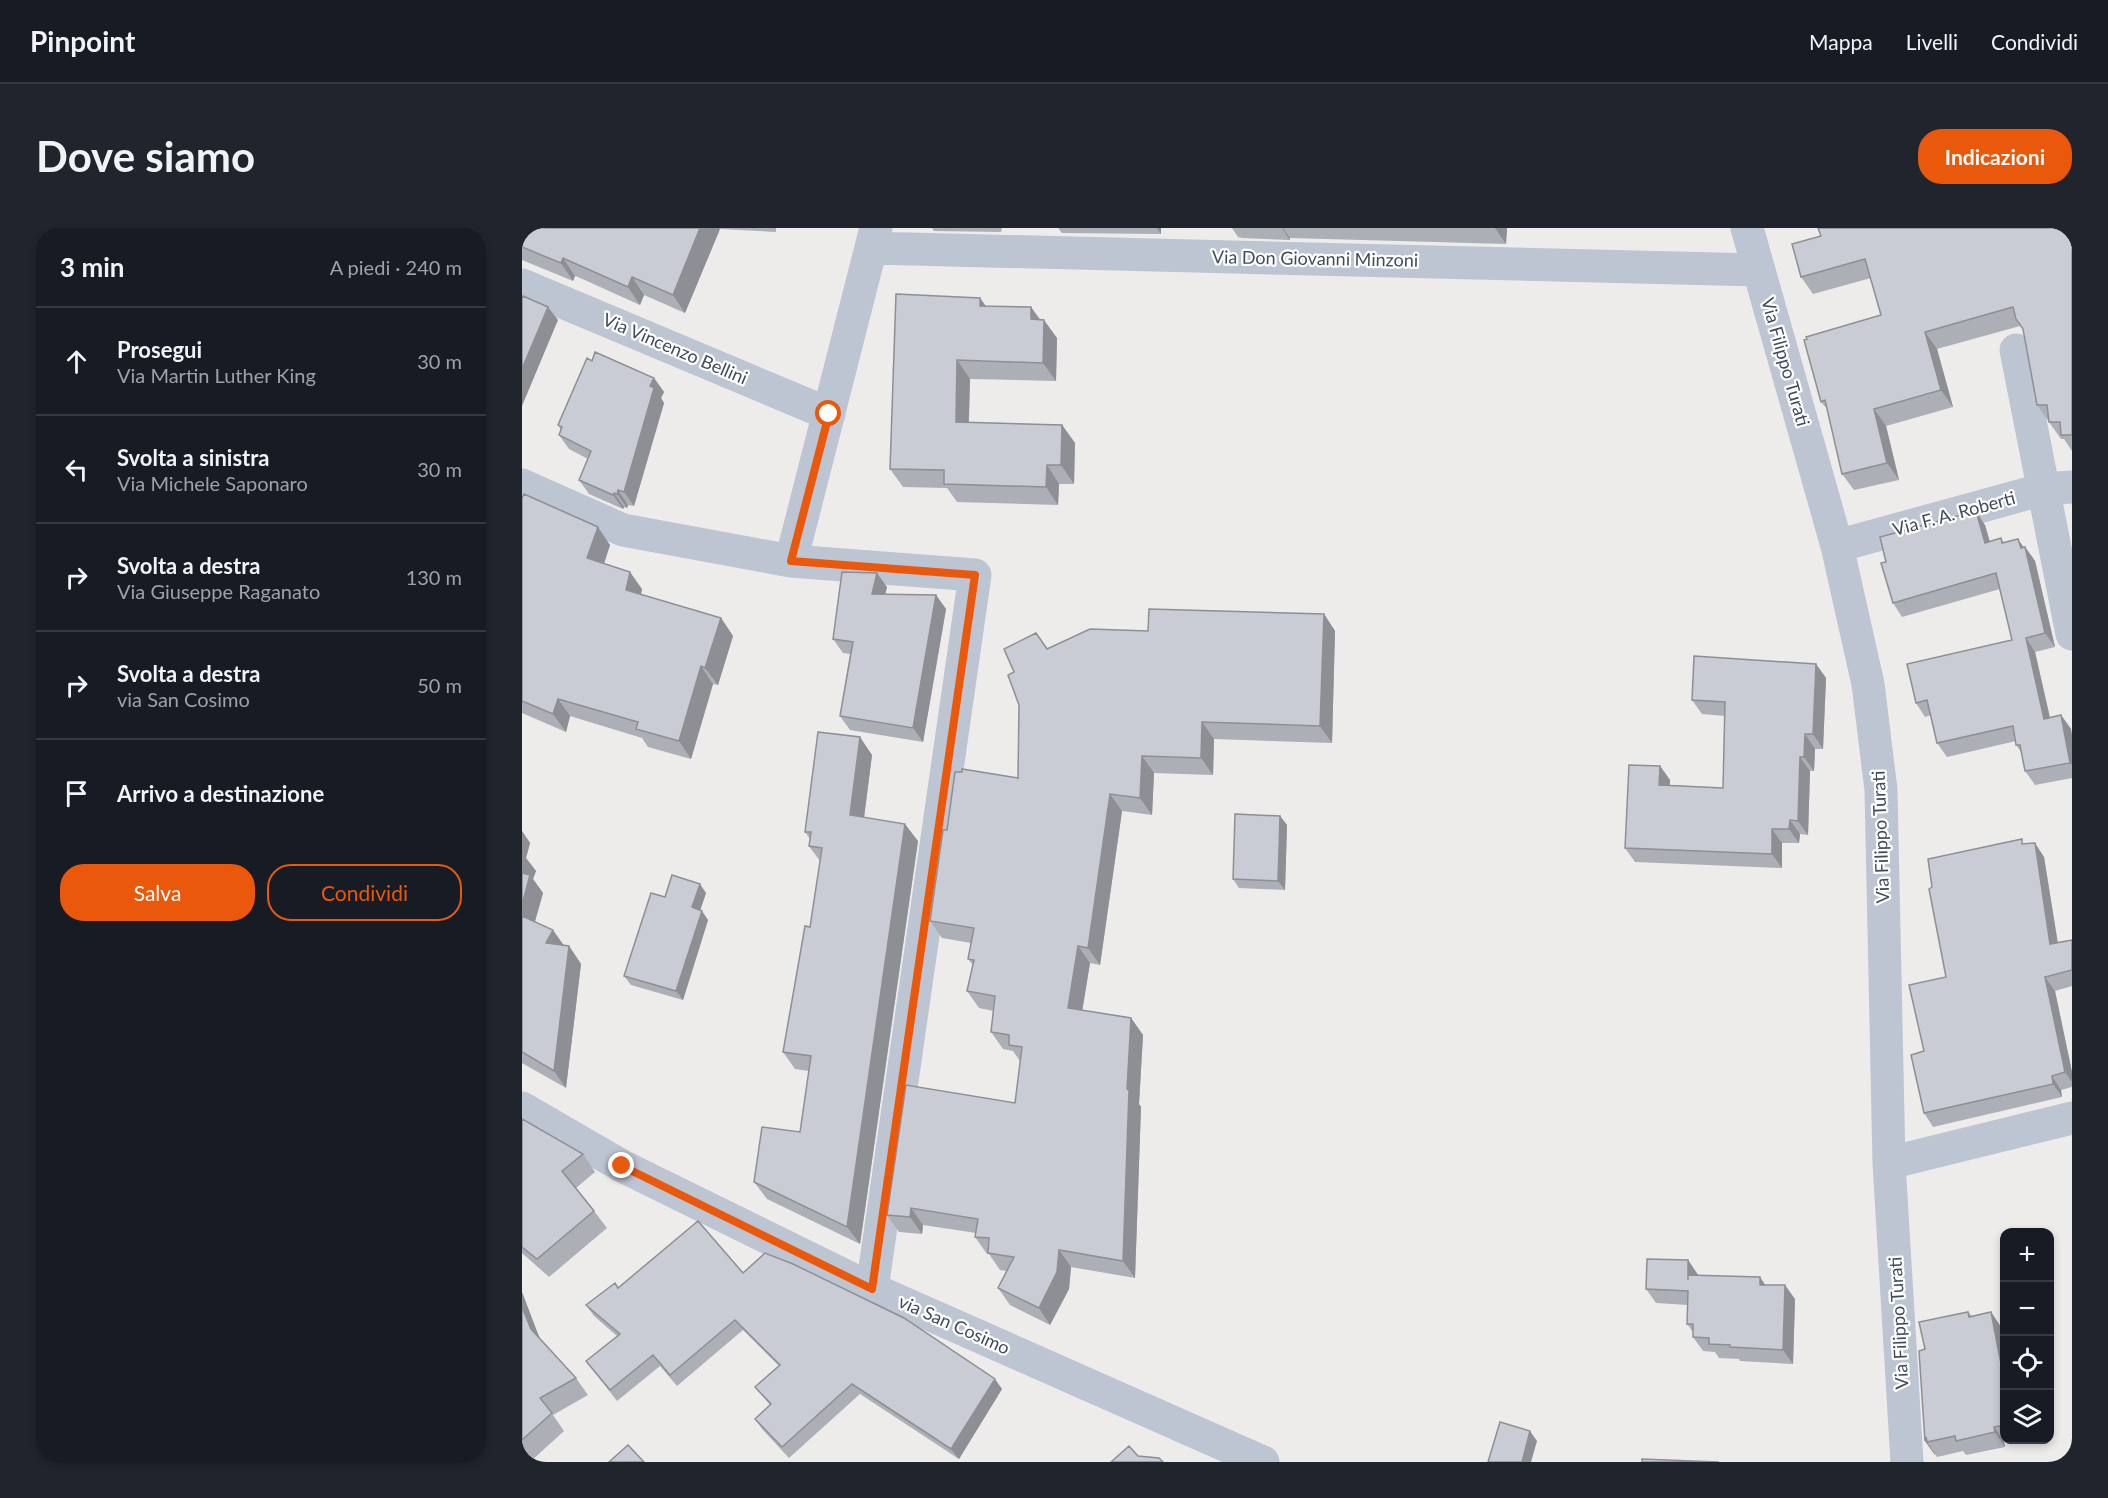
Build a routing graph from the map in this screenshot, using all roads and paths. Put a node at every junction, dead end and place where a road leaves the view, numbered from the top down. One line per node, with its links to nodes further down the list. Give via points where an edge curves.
1 (1748, 228): 3 (street, Via Filippo Turati)
2 (874, 238): 3 (street, Via Don Giovanni Minzoni); 6 (street)
3 (1759, 270): 9 (street, Via Filippo Turati)
4 (522, 285): 6 (street, Via Vincenzo Bellini)
5 (2016, 350): 8 (street)
6 (829, 414): 10 (street)
7 (522, 485): 10 (street, via 623,530)
8 (2058, 488): 9 (street, Via F. A. Roberti); 11 (street)
9 (1837, 546): 14 (street, Via Filippo Turati, via 1868,684 1881,790)
10 (791, 561): 15 (street, via 975,575)
11 (2072, 634)
12 (522, 1108): 15 (street, via San Cosimo, via 622,1166)
13 (2072, 1118): 14 (street)
14 (1889, 1163): 17 (street, Via Filippo Turati)
15 (872, 1289): 16 (street, via San Cosimo)
16 (1263, 1462)
17 (1906, 1462)

